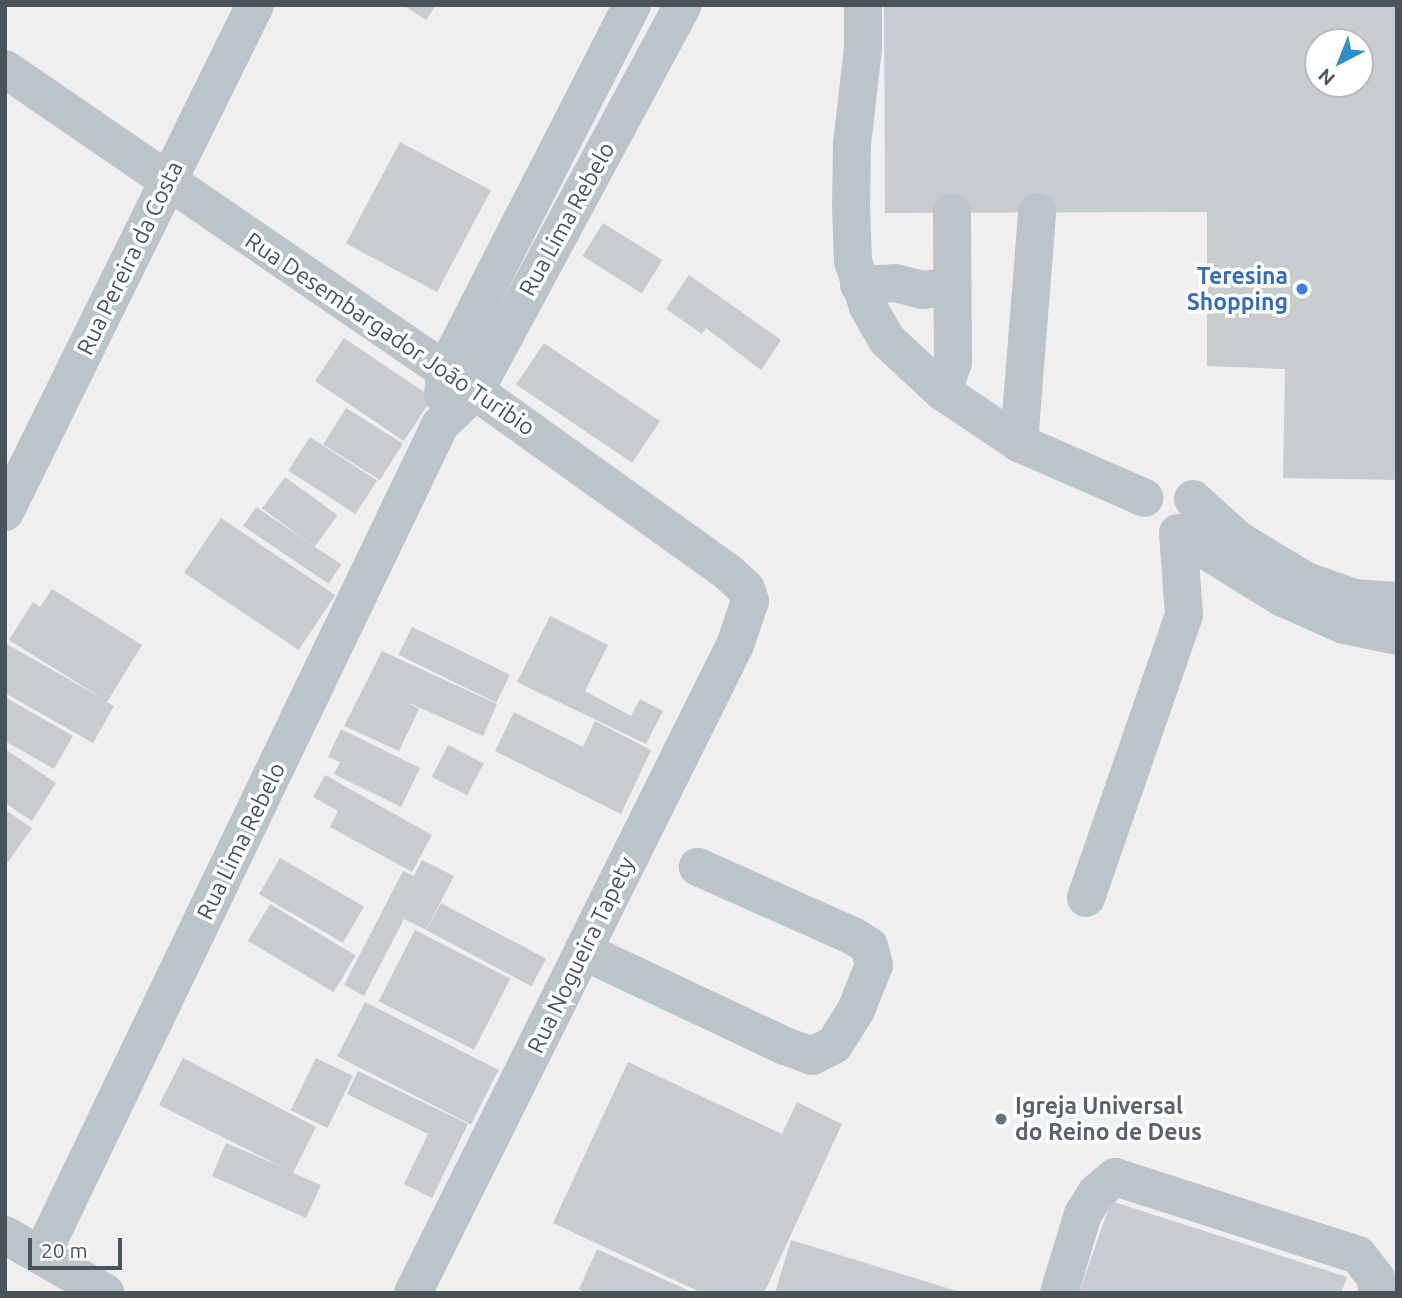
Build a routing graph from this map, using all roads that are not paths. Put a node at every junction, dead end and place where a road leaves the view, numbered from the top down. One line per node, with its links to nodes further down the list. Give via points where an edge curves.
1 (255, 5): 6 (street, Rua Pereira da Costa)
2 (632, 5): 11 (street, Rua Lima Rebelo)
3 (683, 5): 11 (street, Rua Lima Rebelo)
4 (863, 5): 9 (street, via 852,144 853,261)
5 (5, 69): 6 (street, Rua Desembargador João Turibio)
6 (167, 181): 11 (street, Rua Desembargador João Turibio); 14 (street, Rua Pereira da Costa)
7 (952, 212): 10 (street)
8 (1037, 212): 13 (street)
9 (859, 285): 10 (street, via 895,283 923,290); 12 (street, via 887,340)
10 (953, 286): 12 (street, via 954,362)
11 (460, 381): 17 (street, Rua Desembargador João Turibio, via 729,573 746,590 750,601); 23 (street, Rua Lima Rebelo)
12 (943, 392): 13 (street)
13 (1019, 443): 15 (street, via 1145,498 1159,484 1179,485)
14 (5, 512)
15 (1186, 516): 16 (street, via 1238,540 1306,581 1354,598); 18 (street, via 1283,598 1344,625); 20 (street, via 1184,615)
16 (1397, 601)
17 (747, 617): 21 (street, Rua Nogueira Tapety)
18 (1397, 636)
19 (698, 867): 21 (street, via 869,946 874,965 856,1010 834,1045 812,1056 785,1046)
20 (1086, 898)
21 (583, 951): 25 (street, Rua Nogueira Tapety)
22 (5, 1235): 23 (street)
23 (41, 1256): 24 (street)
24 (106, 1293)
25 (413, 1293)
26 (1059, 1293): 27 (street, via 1083,1214 1096,1193 1115,1177 1358,1255 1376,1278)
27 (1377, 1293)

